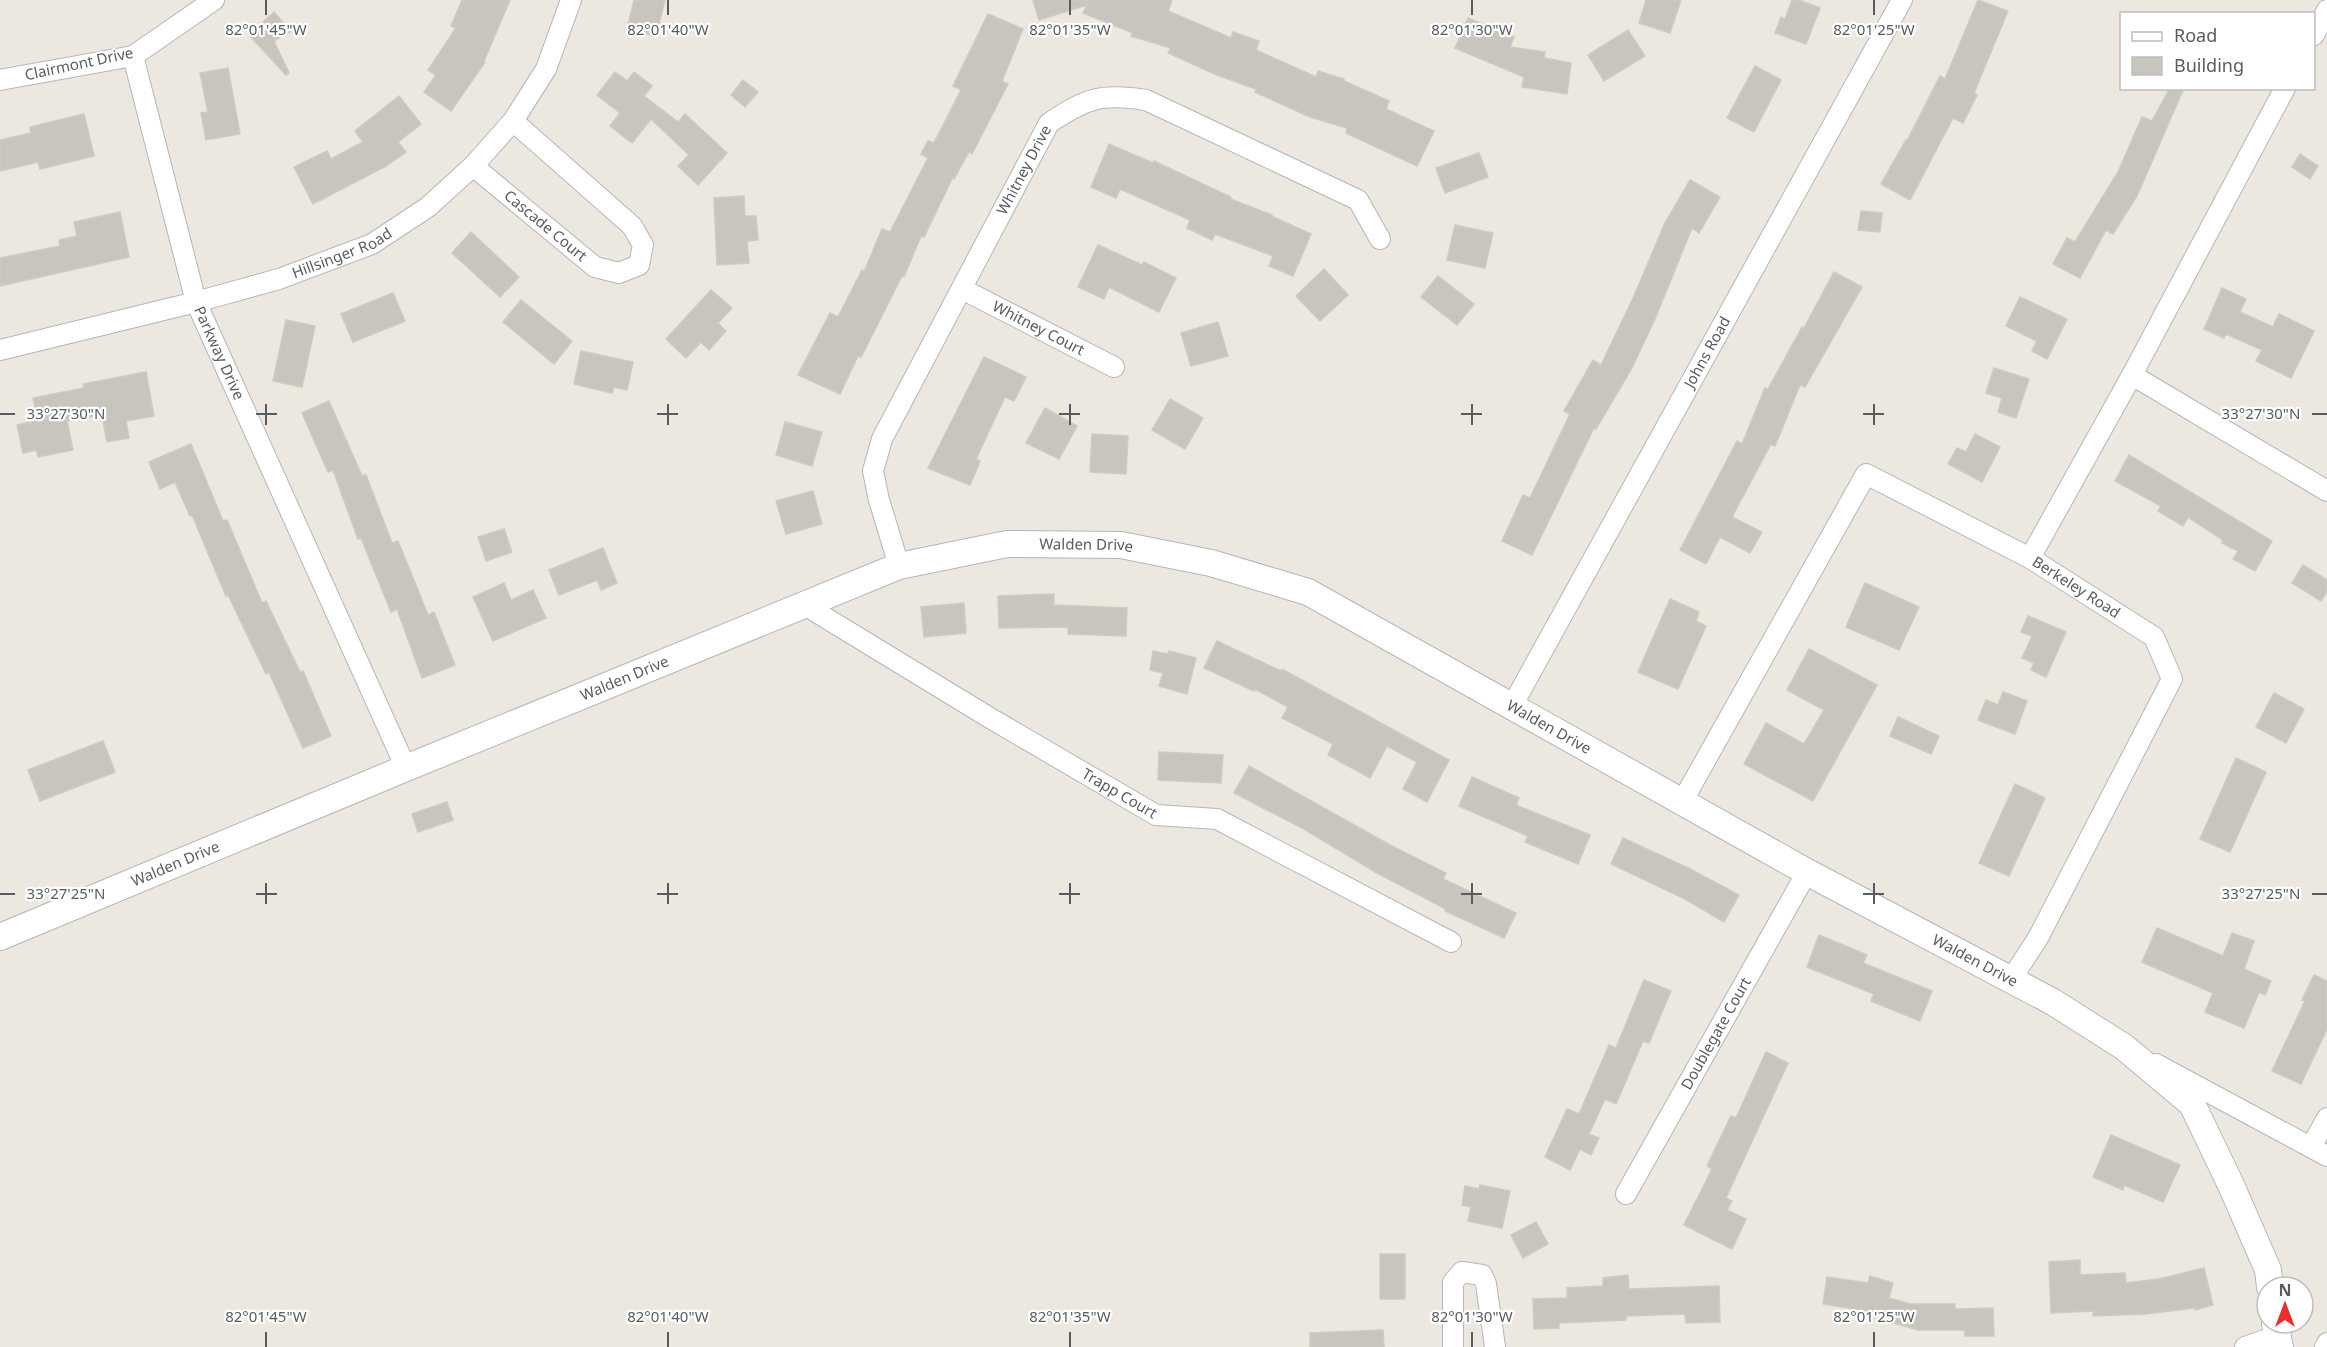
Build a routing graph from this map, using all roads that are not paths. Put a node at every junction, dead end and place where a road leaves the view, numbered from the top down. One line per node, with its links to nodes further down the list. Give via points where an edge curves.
1 (214, 0): 6 (street, Clairmont Drive)
2 (571, 0): 9 (street, Hillsinger Road, via 546,69)
3 (1902, 0): 21 (street, Johns Road)
4 (2327, 10): 5 (street)
5 (2315, 31)
6 (133, 56): 7 (street, Clairmont Drive); 13 (street, Parkway Drive)
7 (0, 81)
8 (2284, 90): 16 (street, Berkeley Road)
9 (513, 121): 10 (street, Hillsinger Road); 10 (street, Cascade Court, via 632,226 643,245 639,265 619,273 595,267)
10 (473, 166): 13 (street, Hillsinger Road, via 428,207 372,244 279,279)
11 (1380, 238): 12 (street, Whitney Drive, via 1358,200 1146,100 1116,95 1079,103 1049,123)
12 (962, 289): 15 (street, Whitney Court); 19 (street, Whitney Drive, via 882,439 873,471)
13 (196, 302): 14 (street, Hillsinger Road); 22 (street, Parkway Drive)
14 (0, 350)
15 (1114, 367)
16 (2132, 375): 17 (street); 18 (street, Berkeley Road)
17 (2327, 491)
18 (2030, 558): 23 (street, via 1866,474); 27 (street, Berkeley Road, via 2154,637 2172,679 2038,938)
19 (899, 567): 20 (street, Walden Drive); 21 (street, Walden Drive, via 1007,544 1121,545 1211,563 1308,592)
20 (803, 604): 22 (street, Walden Drive); 26 (street, Trapp Court, via 1156,815 1217,819)
21 (1512, 706): 23 (street, Walden Drive)
22 (406, 768): 25 (street, Walden Drive)
23 (1682, 802): 24 (street, Walden Drive)
24 (1807, 872): 27 (street, Walden Drive); 31 (street, Doublegate Court)
25 (0, 938)
26 (1451, 942)
27 (2010, 981): 28 (street, Walden Drive, via 2053,1002)
28 (2124, 1047): 30 (street, Walden Drive); 32 (street, Walden Drive, via 2192,1104)
29 (2327, 1118): 30 (street)
30 (2319, 1152)
31 (1626, 1194)
32 (2269, 1275)
33 (2277, 1335): 37 (street)
34 (2327, 1343): 38 (street)
35 (1453, 1347): 36 (street, via 1453,1282 1462,1272 1482,1275 1486,1284)
36 (1495, 1347)
37 (2245, 1347)
38 (2325, 1347)

